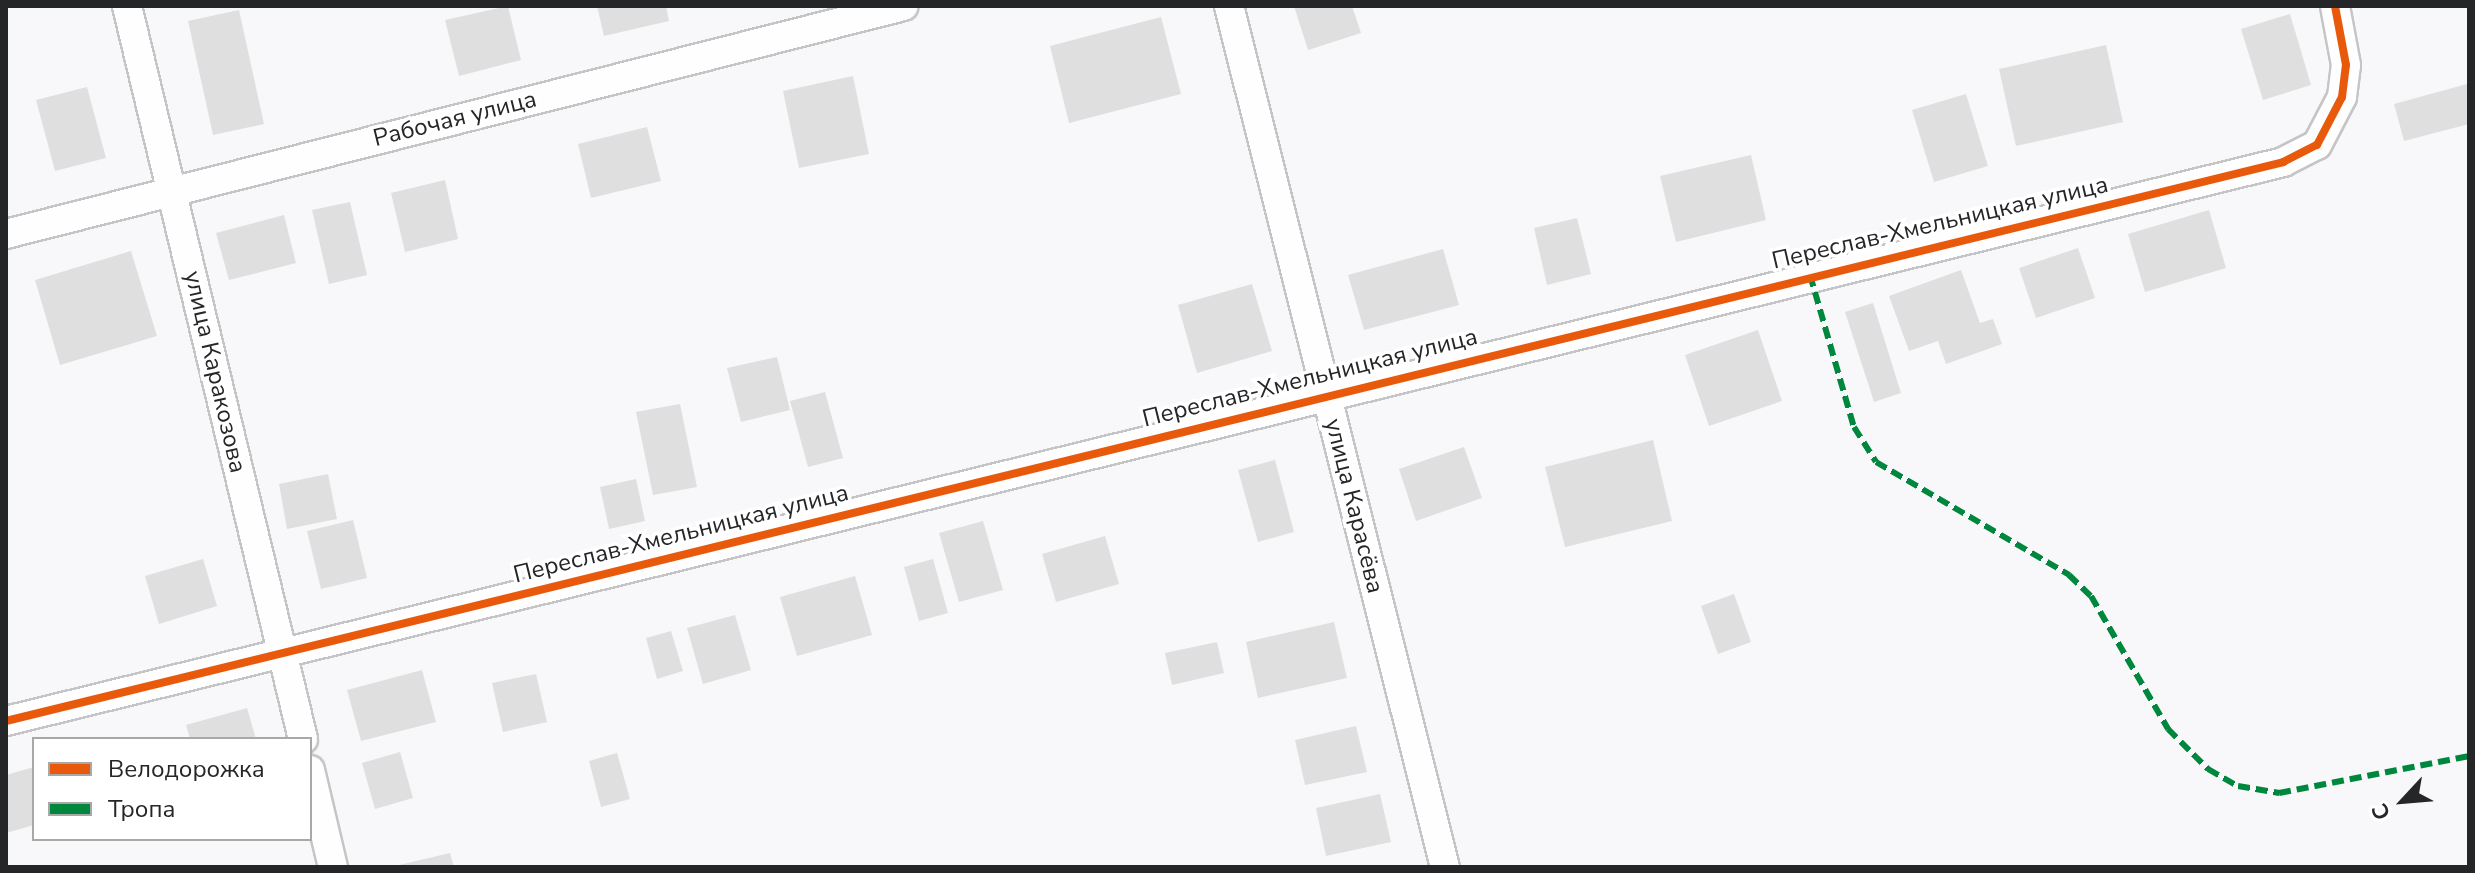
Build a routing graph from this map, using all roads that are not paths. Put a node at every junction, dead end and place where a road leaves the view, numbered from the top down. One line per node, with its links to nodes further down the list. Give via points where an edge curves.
1 (127, 6): 5 (street, улица Каракозова)
2 (904, 6): 5 (street, Рабочая улица)
3 (1229, 6): 7 (street, улица Карасёва)
4 (2335, 6): 7 (street, Переслав-Хмельницкая улица, via 2346,65 2332,119 2317,145 2283,162)
5 (172, 190): 6 (street, Рабочая улица); 8 (street, улица Каракозова)
6 (6, 234)
7 (1326, 394): 8 (street, Переслав-Хмельницкая улица); 13 (street, улица Карасёва)
8 (282, 655): 9 (street, Переслав-Хмельницкая улица); 10 (street, улица Каракозова)
9 (6, 721)
10 (302, 737)
11 (312, 778): 12 (street)
12 (333, 867)
13 (1445, 867)

